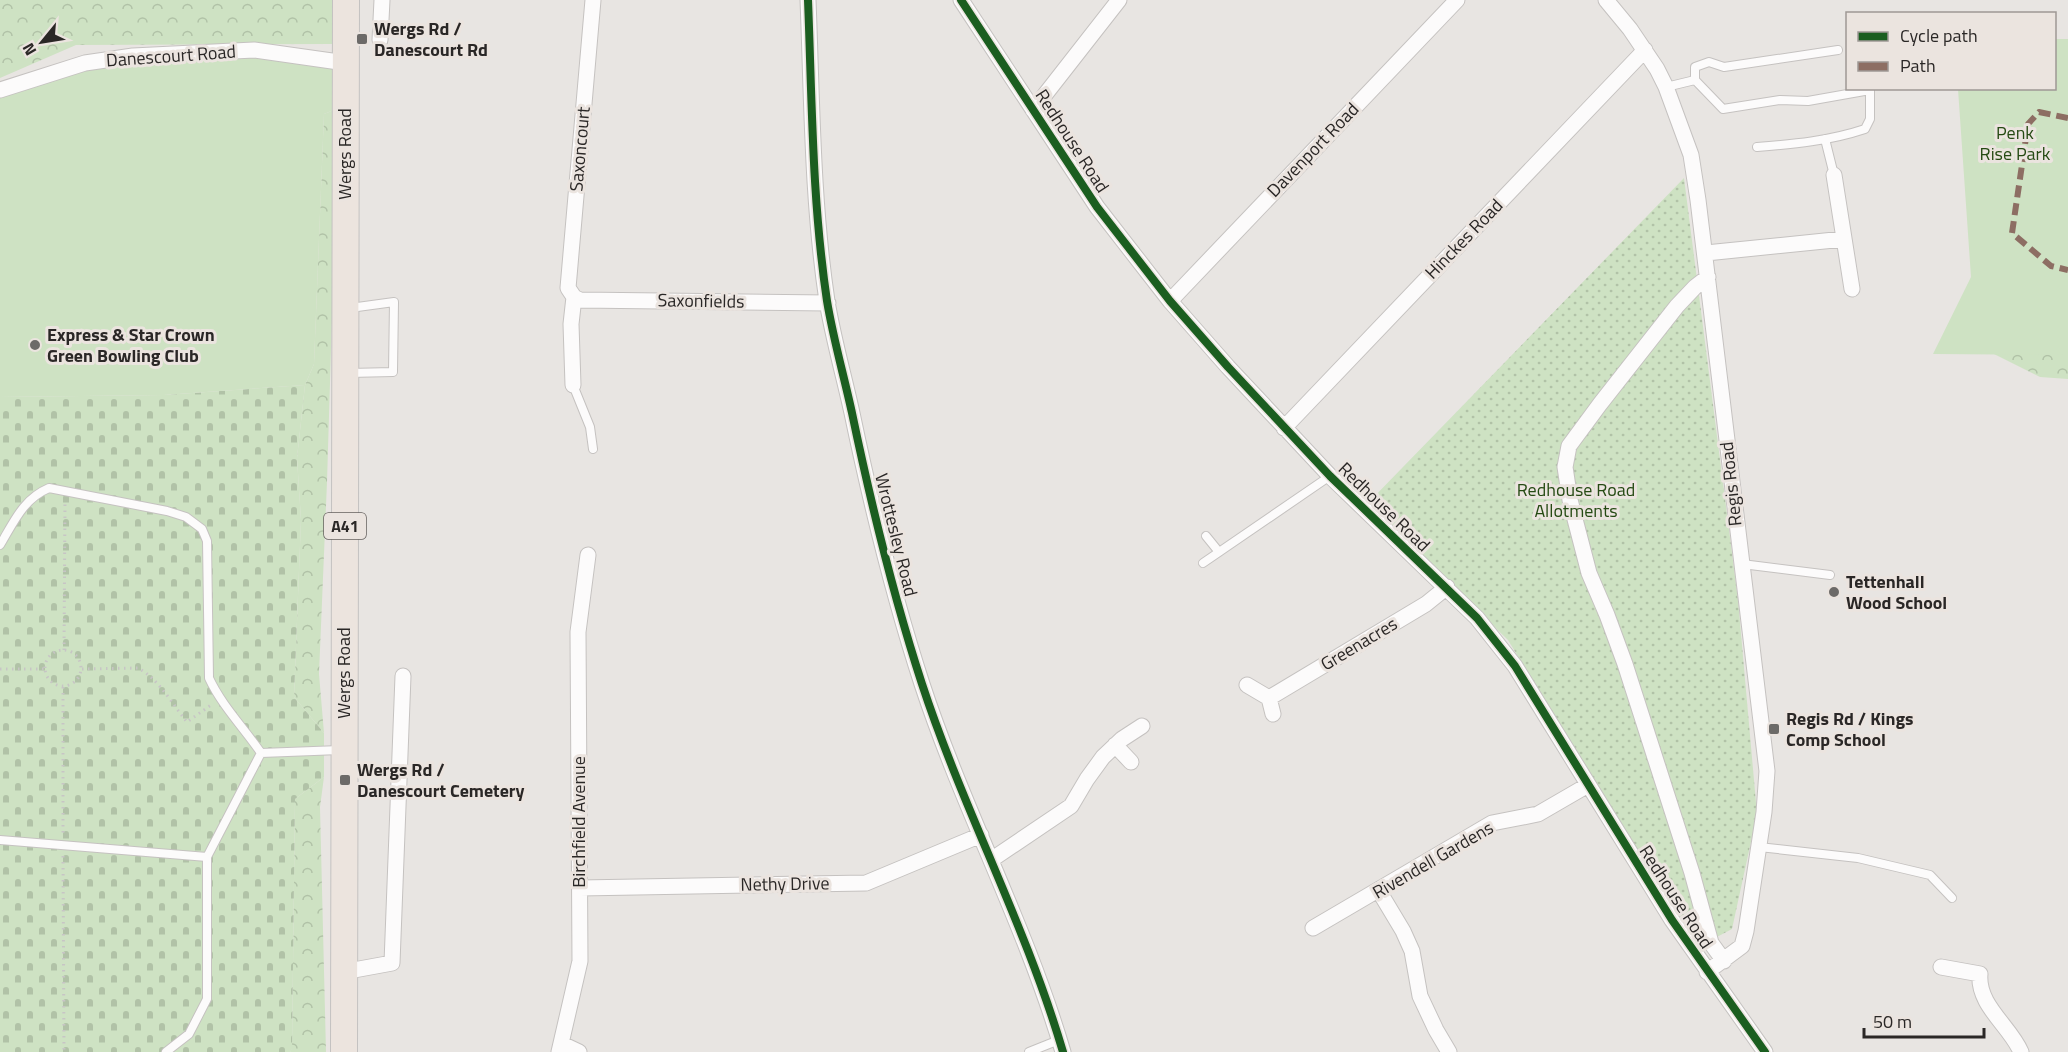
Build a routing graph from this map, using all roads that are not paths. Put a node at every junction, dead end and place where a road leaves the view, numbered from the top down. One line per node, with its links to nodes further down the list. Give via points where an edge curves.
1 (346, 0): 12 (highway, Wergs Road / A41)
2 (382, 0): 9 (street)
3 (593, 0): 24 (street, Saxoncourt, via 568,288)
4 (808, 0): 26 (street, Wrottesley Road, via 817,214)
5 (961, 0): 16 (street, Redhouse Road)
6 (1119, 0): 16 (street)
7 (1456, 0): 25 (street, Davenport Road)
8 (1609, 1): 10 (street, Regis Road)
9 (380, 40)
10 (1645, 50): 14 (street, Regis Road); 30 (street, Hinckes Road)
11 (1838, 50): 13 (lane, via 1724,67 1709,62 1695,67)
12 (346, 63): 15 (street, Danescourt Road, via 254,50 133,56 85,63); 27 (highway, Wergs Road / A41)
13 (1695, 80): 14 (lane); 17 (lane, via 1723,108 1780,100 1808,101 1870,90 1870,119 1865,129)
14 (1666, 87): 21 (street, Regis Road, via 1691,154)
15 (0, 90)
16 (1033, 110): 25 (street, Redhouse Road, via 1097,207)
17 (1825, 140): 18 (lane); 19 (lane)
18 (1757, 147)
19 (1834, 175): 20 (street)
20 (1844, 239): 21 (street); 23 (street)
21 (1706, 253): 22 (street, Regis Road)
22 (1708, 278): 38 (street, Regis Road); 60 (street, via 1677,306 1600,404 1569,447 1565,467 1589,573 1625,664 1711,943)
23 (1852, 289)
24 (574, 297): 26 (street, Saxonfields); 29 (street, Saxoncourt)
25 (1170, 301): 30 (street, Redhouse Road)
26 (828, 303): 51 (street, Wrottesley Road, via 902,618 946,750)
27 (345, 308): 28 (highway, Wergs Road / A41); 28 (lane, via 394,302 393,372)
28 (345, 374): 47 (highway, Wergs Road / A41)
29 (573, 386): 31 (lane, via 590,427)
30 (1284, 428): 32 (street, Redhouse Road)
31 (593, 449)
32 (1330, 476): 35 (lane); 40 (street, Redhouse Road)
33 (1206, 536): 35 (lane)
34 (0, 545): 48 (lane, via 22,508 36,493 49,488 167,511 186,517 202,529 207,541 209,678)
35 (1219, 552): 37 (lane)
36 (588, 555): 56 (street, Birchfield Avenue, via 578,632)
37 (1203, 562)
38 (1740, 564): 39 (lane); 53 (street, Regis Road, via 1767,771)
39 (1830, 575)
40 (1447, 587): 43 (street, Greenacres, via 1426,604); 50 (street, Redhouse Road, via 1515,666)
41 (403, 676): 62 (street, via 392,963)
42 (1247, 686): 43 (street)
43 (1269, 698): 44 (street)
44 (1274, 714)
45 (1142, 726): 46 (street)
46 (1115, 745): 49 (street); 55 (street, via 1103,756 1071,806)
47 (344, 750): 48 (lane); 62 (highway, Wergs Road / A41)
48 (261, 753): 54 (lane)
49 (1131, 762)
50 (1588, 785): 57 (street, Rivendell Gardens, via 1539,814 1492,823); 63 (street, Redhouse Road)
51 (981, 835): 55 (street, Wrottesley Road); 56 (street, Nethy Drive, via 866,883)
52 (0, 840): 54 (lane)
53 (1758, 847): 58 (lane, via 1858,858 1930,875); 60 (street, Regis Road, via 1742,946)
54 (207, 857): 66 (lane, via 207,999 189,1034)
55 (991, 860): 64 (street, Wrottesley Road)
56 (580, 888): 65 (street, Birchfield Avenue, via 580,961)
57 (1379, 891): 59 (street, Rivendell Gardens); 70 (street, via 1412,951 1420,996)
58 (1952, 898)
59 (1313, 928)
60 (1724, 961): 63 (street, Regis Road)
61 (1941, 967): 72 (street, via 1980,974 1986,1001)
62 (343, 972): 67 (highway, Wergs Road / A41)
63 (1707, 972): 71 (street, Redhouse Road)
64 (1061, 1046): 69 (lane)
65 (560, 1048): 68 (street, Birchfield Avenue)
66 (166, 1052)
67 (344, 1052)
68 (579, 1052)
69 (1029, 1052)
70 (1449, 1052)
71 (1765, 1052)
72 (2021, 1052)

